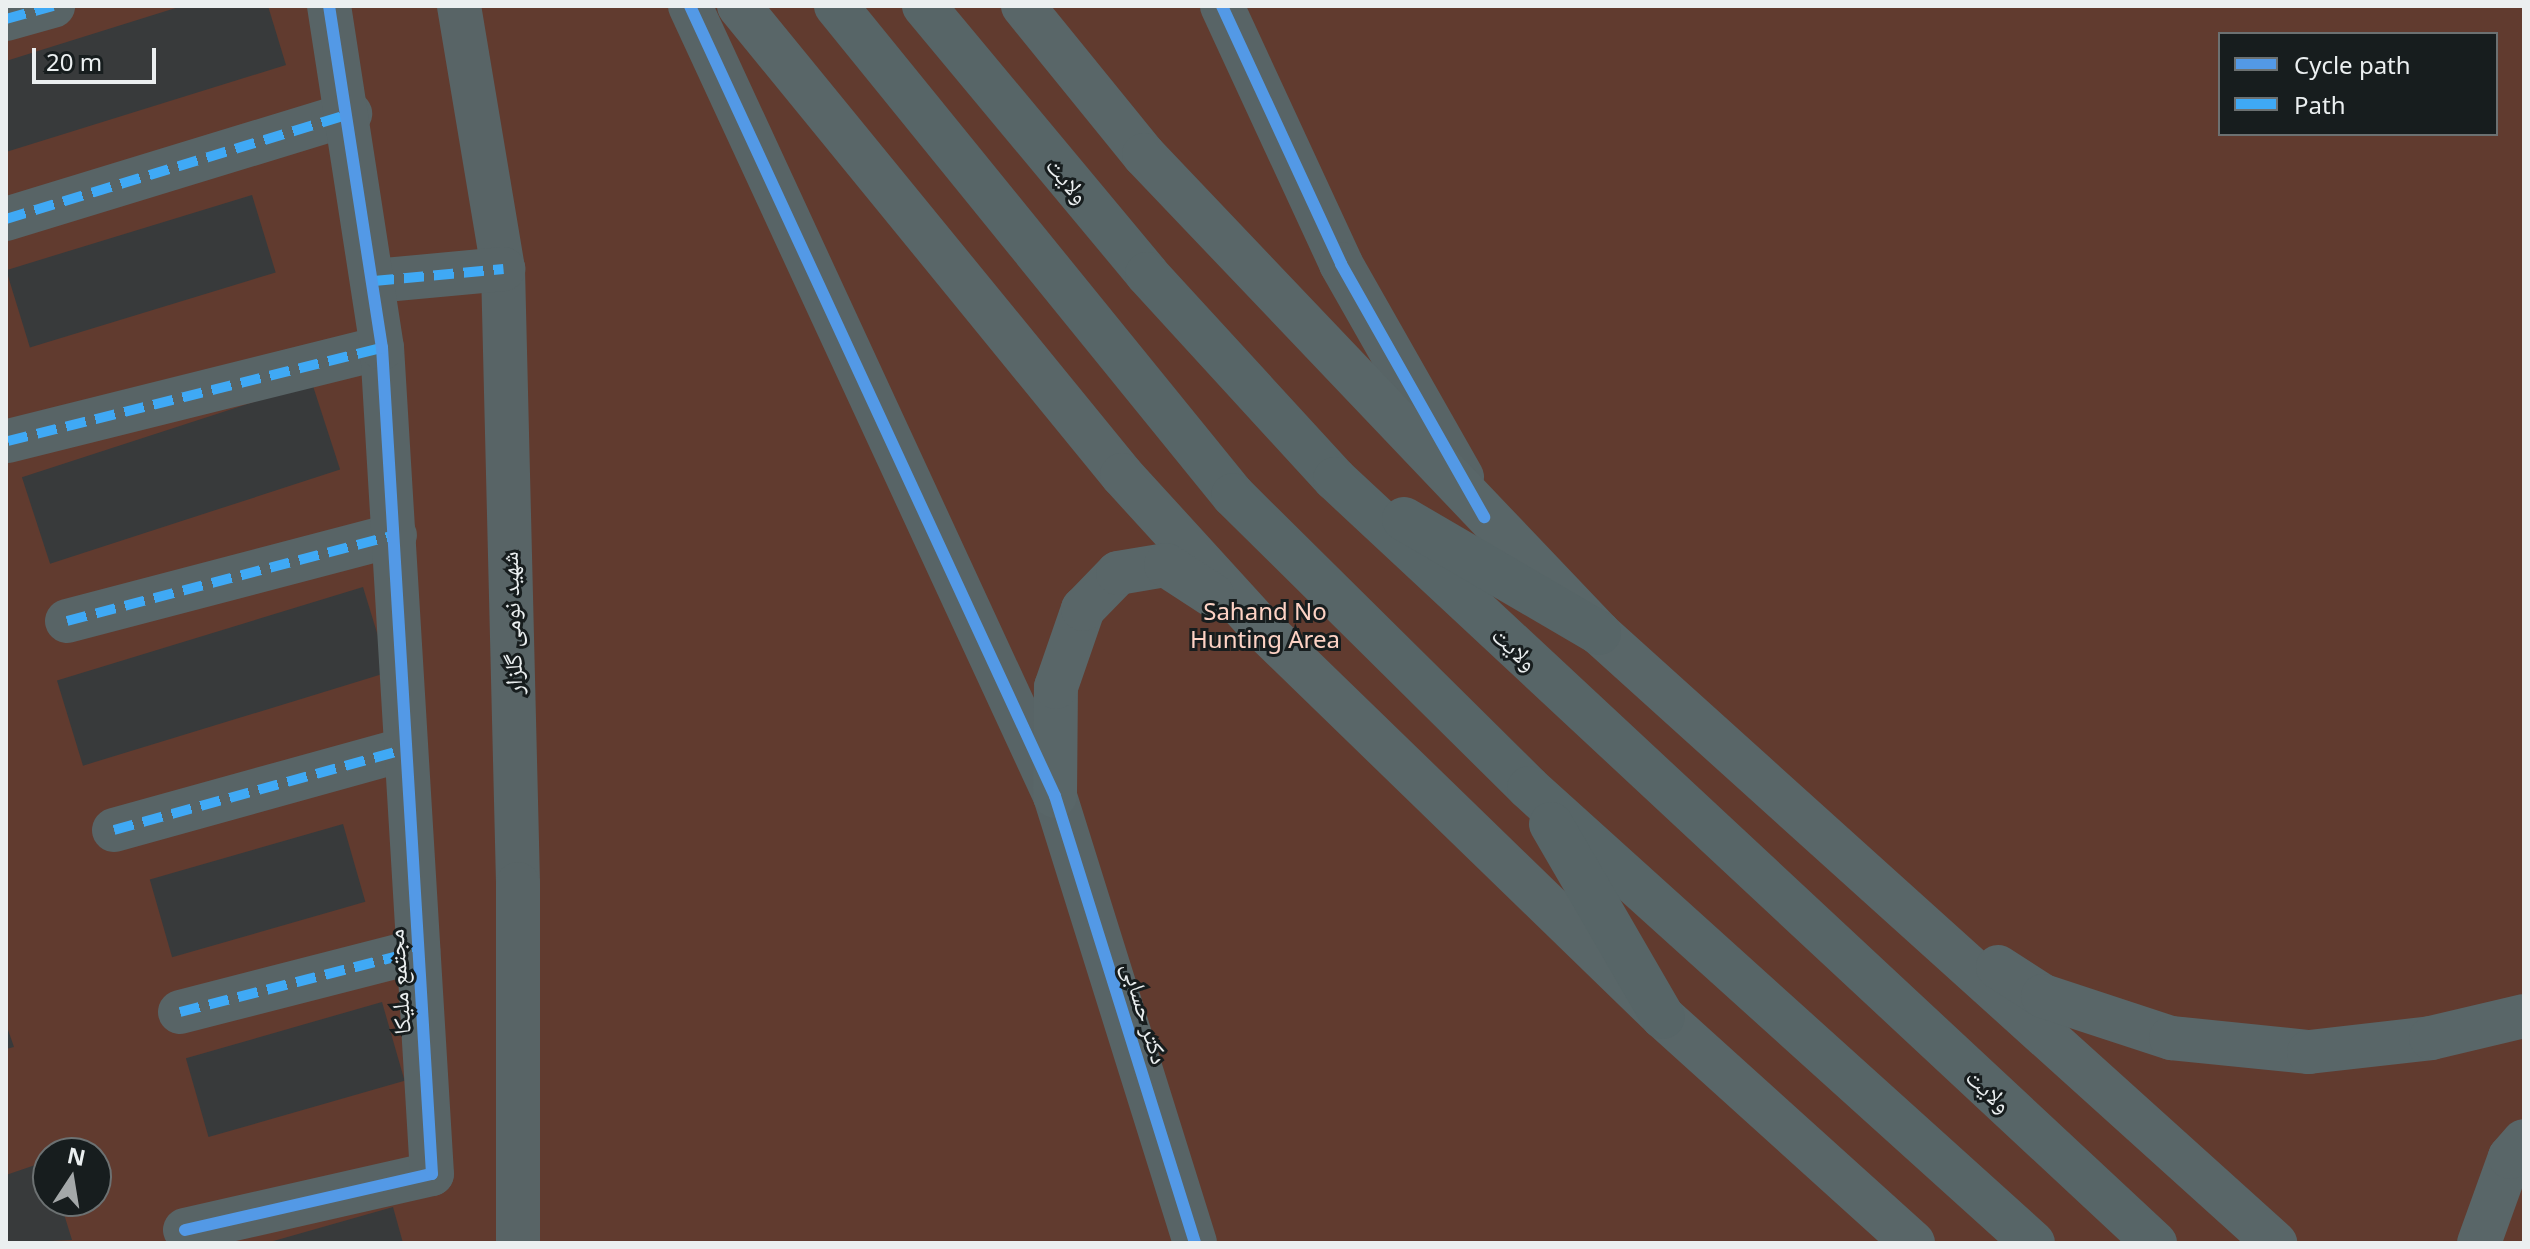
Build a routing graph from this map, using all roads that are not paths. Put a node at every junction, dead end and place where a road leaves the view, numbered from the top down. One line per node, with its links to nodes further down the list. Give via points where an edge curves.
1 (53, 6): 10 (street)
2 (329, 6): 11 (street, مجتمع ملیکا)
3 (459, 6): 13 (street, شهید نومی گلزار)
4 (690, 6): 25 (street, دکتر حسابی)
5 (739, 6): 21 (main road, via 1122,475)
6 (836, 6): 24 (main road, via 1233,495)
7 (924, 6): 17 (main road, ولایت, via 1147,274)
8 (1023, 6): 18 (main road, via 1144,155)
9 (1222, 6): 18 (street, via 1341,264)
10 (6, 19)
11 (350, 114): 12 (street); 14 (street, مجتمع ملیکا)
12 (6, 219)
13 (503, 269): 14 (street); 34 (street, شهید نومی گلزار, via 518,884)
14 (374, 281): 15 (street, مجتمع ملیکا)
15 (382, 348): 16 (street); 19 (street, مجتمع ملیکا)
16 (8, 441)
17 (1335, 479): 22 (main road); 38 (main road, ولایت)
18 (1484, 517): 22 (main road)
19 (395, 535): 20 (street); 23 (street, مجتمع ملیکا)
20 (67, 621)
21 (1258, 624): 25 (main road, via 1166,565 1118,573 1083,609 1056,687); 31 (main road)
22 (1599, 633): 27 (main road)
23 (403, 750): 26 (street); 28 (street, مجتمع ملیکا)
24 (1529, 788): 31 (main road); 37 (main road)
25 (1055, 796): 35 (street, دکتر حسابی)
26 (114, 830)
27 (1878, 887): 30 (main road, via 2043,996 2171,1038 2309,1052 2431,1038); 39 (main road)
28 (418, 951): 29 (street); 33 (street, مجتمع ملیکا, via 432,1174)
29 (180, 1012)
30 (2524, 1016)
31 (1663, 1017): 36 (main road)
32 (2524, 1141): 40 (main road, via 2510,1157)
33 (185, 1230)
34 (518, 1243)
35 (1195, 1243)
36 (1913, 1243)
37 (2033, 1243)
38 (2155, 1243)
39 (2275, 1243)
40 (2479, 1243)

